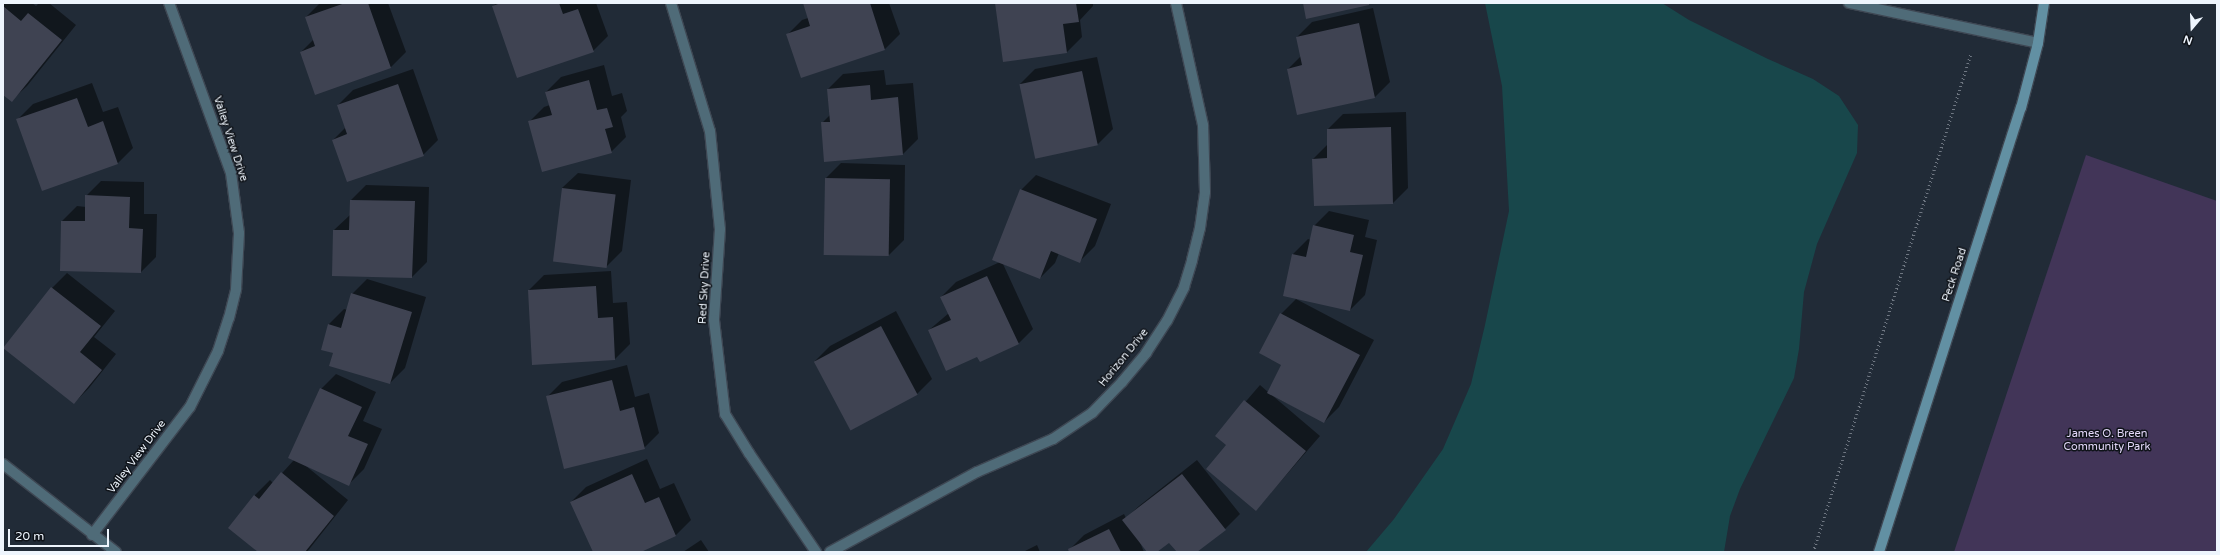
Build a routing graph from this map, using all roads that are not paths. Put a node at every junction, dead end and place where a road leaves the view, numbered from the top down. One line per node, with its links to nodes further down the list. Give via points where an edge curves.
1 (169, 3): 8 (street, Valley View Drive, via 231,173 239,233 236,289 218,351 190,407)
2 (670, 3): 10 (street, Red Sky Drive, via 710,131 720,229 714,320 725,414)
3 (1176, 3): 11 (street, Horizon Drive, via 1203,125 1205,192 1192,260 1184,287 1167,321 1141,359 1092,413 1053,439 977,472)
4 (1849, 3): 6 (street)
5 (2044, 3): 6 (street, Peck Road)
6 (2038, 43): 12 (street, Peck Road, via 2021,108)
7 (3, 464): 8 (street)
8 (92, 535): 9 (street)
9 (116, 552)
10 (816, 552)
11 (830, 552)
12 (1879, 552)

